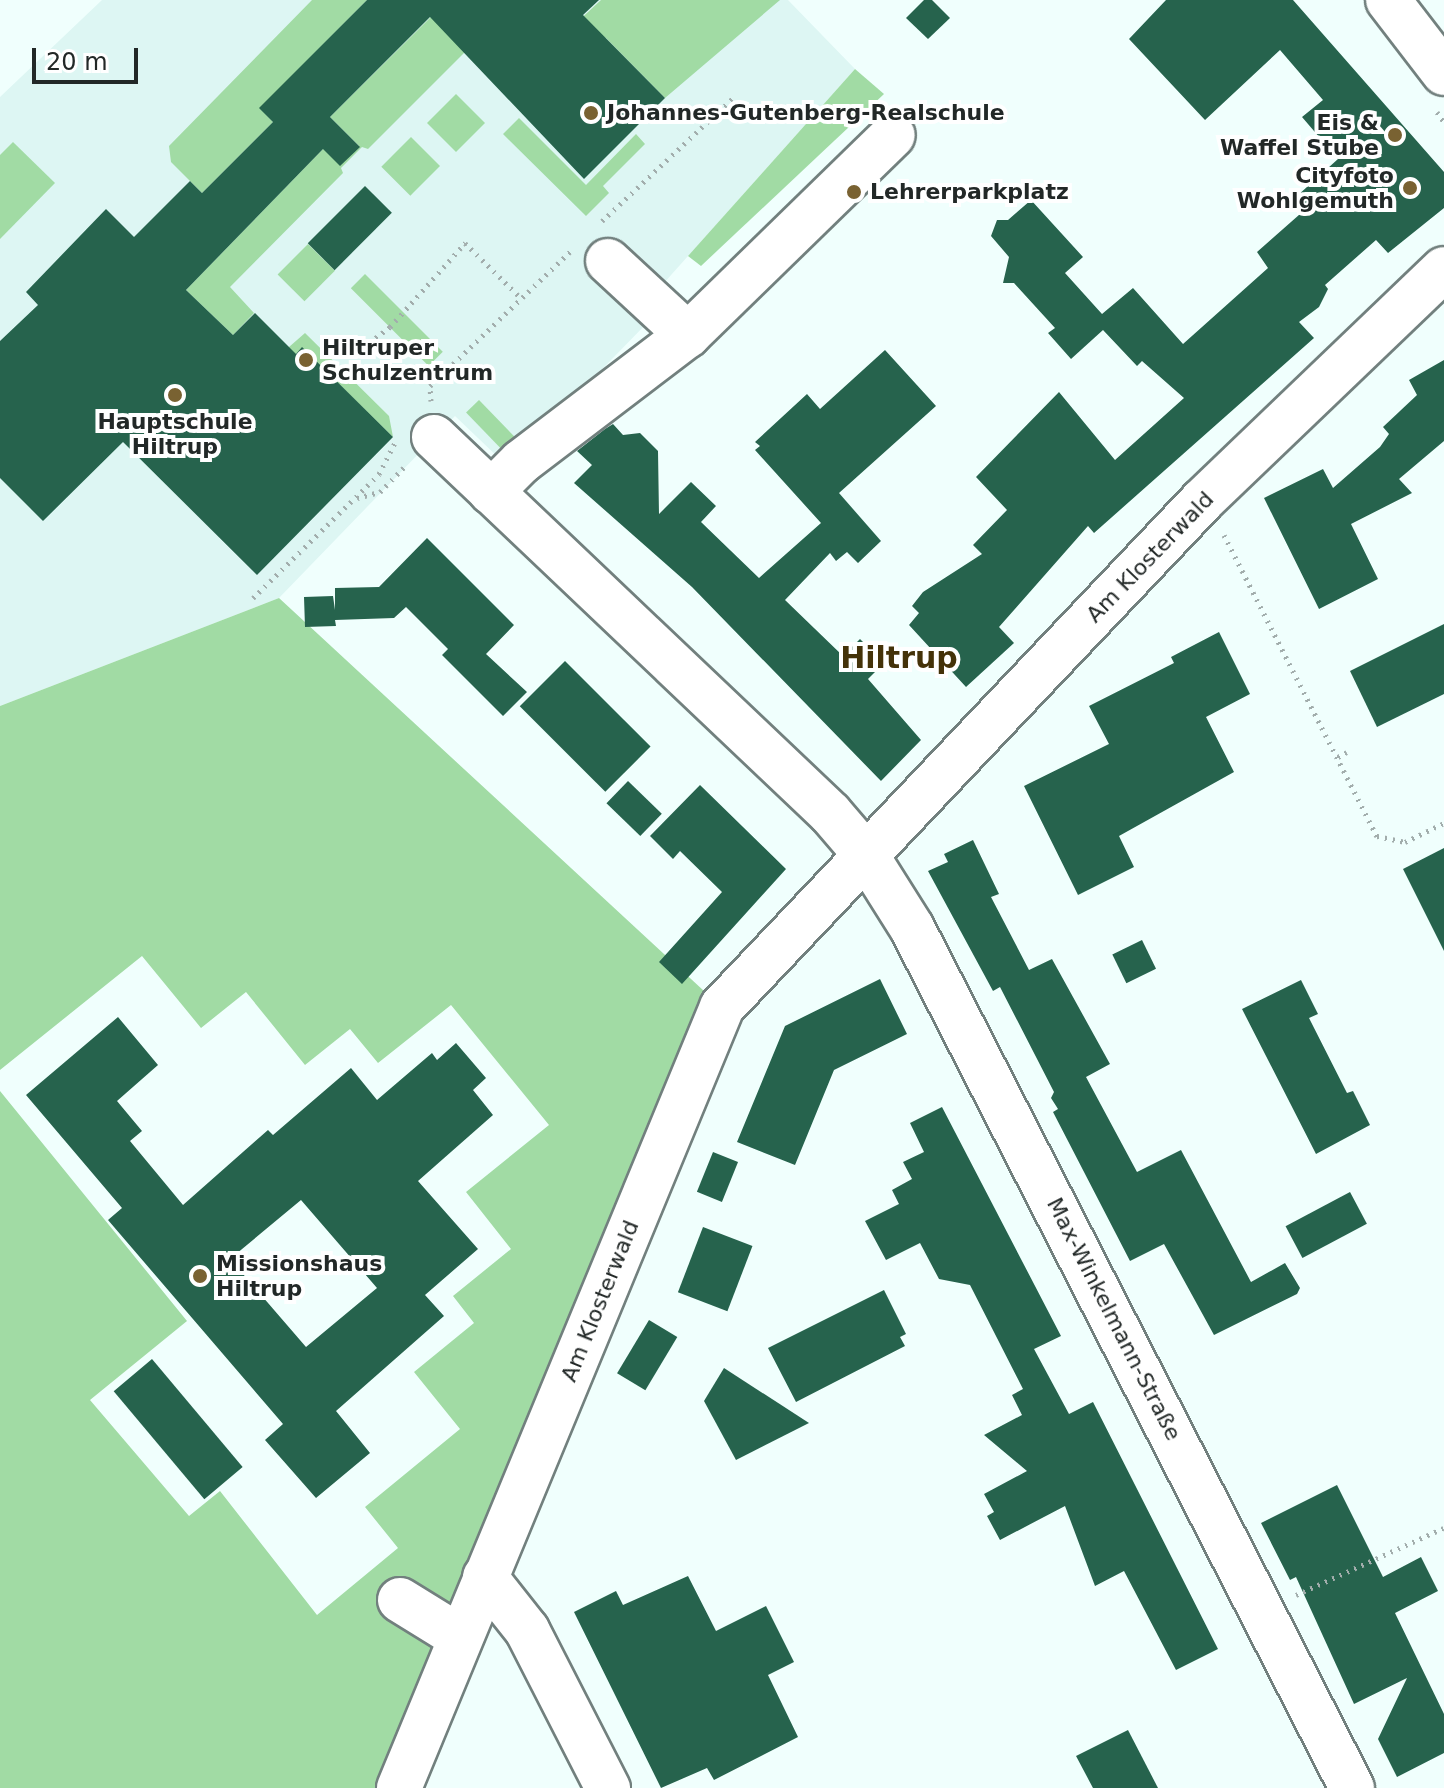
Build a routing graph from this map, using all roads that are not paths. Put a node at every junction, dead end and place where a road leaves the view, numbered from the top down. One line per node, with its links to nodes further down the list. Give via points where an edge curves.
1 (1388, 0): 2 (street)
2 (1444, 73)
3 (893, 135): 6 (street)
4 (596, 250): 6 (street)
5 (1444, 269): 9 (street, Am Klosterwald, via 1202,501)
6 (688, 335): 8 (street, via 521,462)
7 (417, 437): 8 (street)
8 (491, 492): 9 (street, via 830,813)
9 (866, 855): 10 (street, Am Klosterwald, via 722,1007); 15 (street, Max-Winkelmann-Straße, via 912,928)
10 (485, 1577): 12 (street, Am Klosterwald); 14 (street, via 527,1630)
11 (400, 1600): 12 (street)
12 (460, 1637): 13 (street, Am Klosterwald)
13 (399, 1788)
14 (608, 1788)
15 (1352, 1788)

